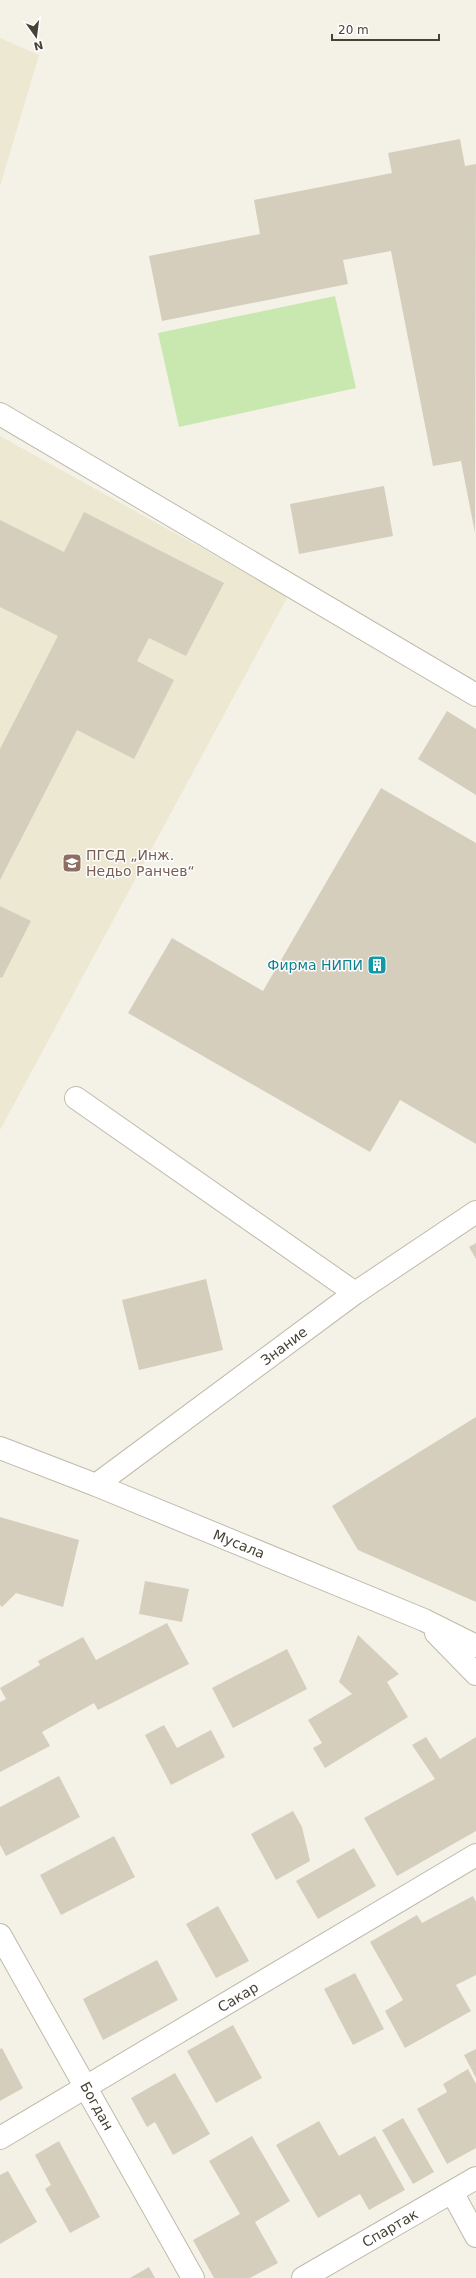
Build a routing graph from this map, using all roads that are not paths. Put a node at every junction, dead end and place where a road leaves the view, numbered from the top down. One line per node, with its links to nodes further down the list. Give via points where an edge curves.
1 (0, 414): 2 (street)
2 (476, 695)
3 (76, 1098): 5 (street)
4 (476, 1212): 5 (street, Знание)
5 (355, 1293): 7 (street, Знание)
6 (0, 1448): 7 (street, Мусала)
7 (96, 1485): 8 (street, Мусала)
8 (424, 1620): 9 (street, Мусала); 10 (street)
9 (476, 1646)
10 (476, 1674)
11 (476, 1855): 13 (street, Сакар)
12 (0, 1935): 13 (street, Богдан)
13 (87, 2087): 14 (street, Сакар); 18 (street, Богдан)
14 (0, 2138)
15 (476, 2178): 16 (street, Спартак)
16 (452, 2192): 17 (street); 19 (street, Спартак)
17 (476, 2236)
18 (193, 2278)
19 (303, 2278)

